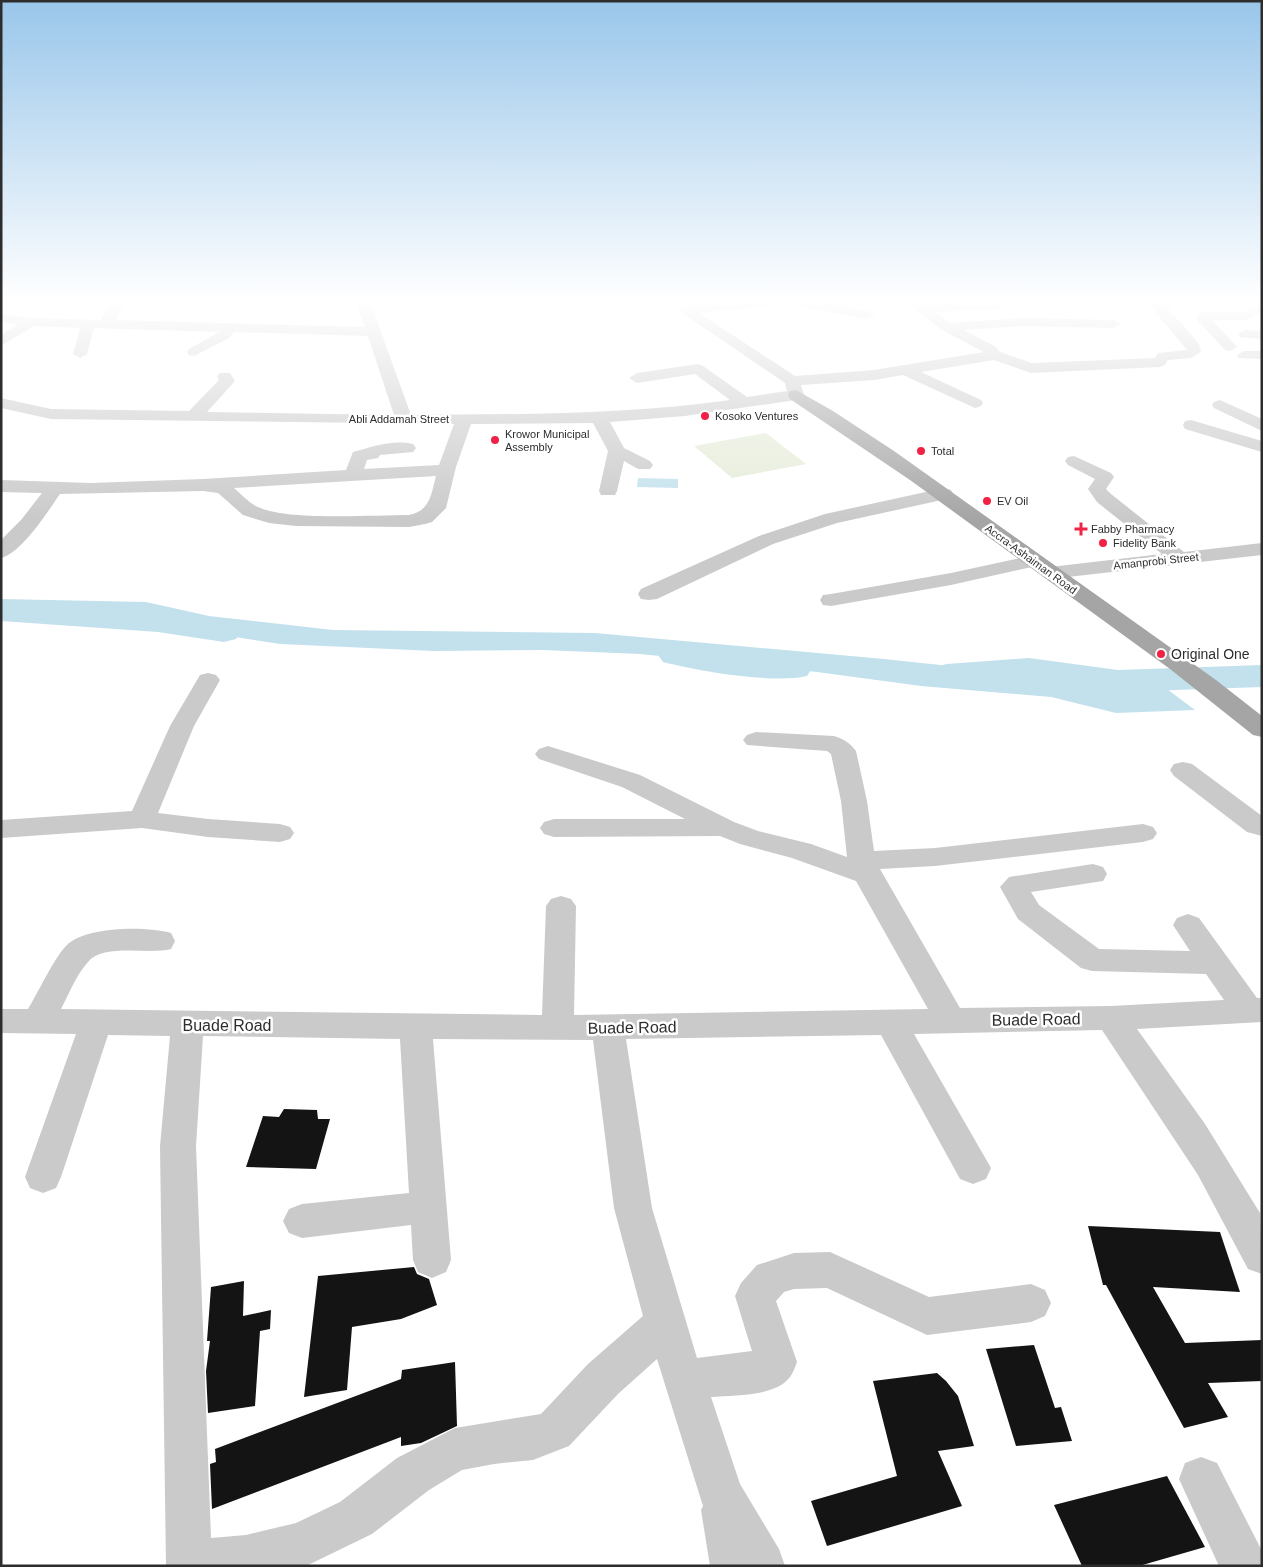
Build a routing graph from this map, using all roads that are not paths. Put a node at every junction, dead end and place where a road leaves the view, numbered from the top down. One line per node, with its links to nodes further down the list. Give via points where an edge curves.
1 (388, 372): 17 (street)
2 (682, 372): 8 (street)
3 (701, 372): 10 (street)
4 (772, 372): 9 (street)
5 (892, 372): 9 (street, Abli Addamah Street)
6 (910, 372): 11 (street)
7 (225, 376): 14 (street, via 227,381)
8 (637, 378)
9 (794, 388): 10 (street, Abli Addamah Street); 31 (main road, Accra-Ashaiman Road)
10 (743, 402): 15 (street, Abli Addamah Street, via 685,411)
11 (975, 403)
12 (1, 404): 14 (street, Abli Addamah Street, via 51,414)
13 (1220, 405): 19 (street)
14 (193, 417): 17 (street, Abli Addamah Street)
15 (599, 418): 16 (street, Abli Addamah Street); 22 (street)
16 (464, 419): 17 (street, Abli Addamah Street); 25 (street)
17 (404, 420)
18 (1191, 425): 20 (street)
19 (1262, 426)
20 (1262, 447)
21 (407, 448): 26 (street, via 375,450 372,454 359,456)
22 (617, 451): 24 (street); 30 (street)
23 (1074, 461): 34 (street, via 1106,477 1096,489 1104,498)
24 (644, 465)
25 (446, 470): 26 (street); 27 (street, via 437,508 425,518 409,521 269,517 250,511 224,489)
26 (353, 476): 27 (street)
27 (204, 484): 29 (street)
28 (1, 486): 29 (street)
29 (55, 488): 33 (street, via 28,524)
30 (608, 491)
31 (944, 494): 35 (main road, Accra-Ashaiman Road); 36 (street, via 832,518 766,540)
32 (1262, 549): 34 (street, Amanprobi Street)
33 (1, 552)
34 (1178, 557): 35 (street, Amanprobi Street)
35 (1042, 567): 37 (street, Amanprobi Street); 39 (main road, Accra-Ashaiman Road, via 1174,661)
36 (649, 594)
37 (831, 600)
38 (208, 680): 43 (street, via 182,726)
39 (1262, 729)
40 (756, 740): 50 (street, via 834,744 843,751 854,801 859,850)
41 (548, 754): 45 (street, via 631,781)
42 (1183, 770): 46 (street)
43 (142, 819): 47 (street); 48 (street)
44 (554, 828): 45 (street)
45 (724, 828): 50 (street)
46 (1262, 828)
47 (1, 829)
48 (280, 833)
49 (1143, 833): 50 (street)
50 (865, 867): 58 (street)
51 (1093, 874): 55 (street, via 1014,887 1028,912 1092,960)
52 (561, 906): 66 (street)
53 (1188, 925): 55 (street)
54 (160, 941): 60 (street, via 100,942 86,946 77,953)
55 (1215, 963): 56 (street)
56 (1255, 1011): 57 (street, Buade Road)
57 (1111, 1018): 58 (street, Buade Road); 71 (street, via 1221,1177)
58 (950, 1020): 62 (street, Buade Road)
59 (1, 1021): 60 (street, Buade Road)
60 (37, 1022): 61 (street, Buade Road)
61 (96, 1023): 63 (street, Buade Road); 68 (street)
62 (891, 1023): 65 (street, Buade Road); 67 (street)
63 (187, 1025): 64 (street, Buade Road); 78 (street, via 178,1146)
64 (416, 1026): 66 (street, Buade Road); 69 (street)
65 (608, 1027): 66 (street, Buade Road); 74 (street, via 633,1208)
66 (558, 1028)
67 (973, 1168)
68 (43, 1177)
69 (428, 1207): 70 (street); 72 (street)
70 (302, 1220)
71 (1262, 1257)
72 (432, 1260)
73 (1031, 1303): 75 (street, via 927,1316 830,1270 794,1271 770,1278 755,1296 776,1362 767,1370)
74 (665, 1320): 75 (street); 78 (street, via 653,1336 603,1379 554,1431 533,1438 456,1450 413,1474 356,1518 300,1545 246,1558)
75 (685, 1380): 77 (street)
76 (1201, 1478): 81 (street)
77 (721, 1494): 79 (street); 80 (street)
78 (189, 1565)
79 (732, 1566)
80 (762, 1566)
81 (1244, 1566)

